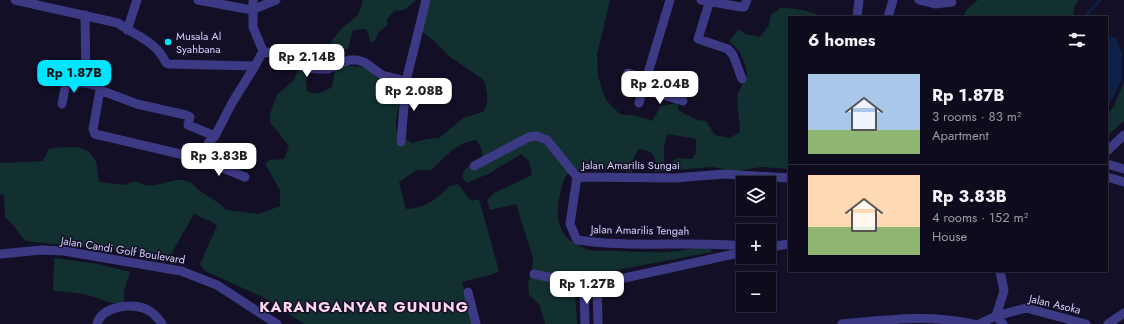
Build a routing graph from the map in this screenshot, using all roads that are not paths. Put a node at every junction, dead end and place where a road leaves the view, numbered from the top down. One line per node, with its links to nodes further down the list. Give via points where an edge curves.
1 (15, 0): 16 (street)
2 (137, 0): 19 (street)
3 (198, 0): 15 (street)
4 (253, 0): 15 (street)
5 (276, 0): 15 (street)
6 (426, 0): 25 (street)
7 (670, 0): 23 (street)
8 (701, 0): 9 (street)
9 (710, 0): 10 (street, via 744,7); 24 (street, via 698,39 728,49)
10 (747, 0)
11 (859, 0): 17 (street)
12 (893, 0): 18 (street)
13 (920, 0): 14 (street, via 935,4)
14 (952, 2)
15 (252, 10): 20 (street, via 253,27)
16 (85, 16): 19 (street, via 116,22); 26 (street)
17 (857, 16)
18 (888, 16)
19 (127, 30): 21 (street, via 149,41 169,64)
20 (264, 51): 21 (street); 25 (street, via 293,58 308,68 318,69 357,60 382,75)
21 (255, 66): 33 (street)
22 (628, 73): 23 (street)
23 (647, 79): 27 (street)
24 (742, 79)
25 (406, 81): 34 (street)
26 (86, 83): 28 (street, via 99,86); 31 (street, via 66,83)
27 (644, 89): 29 (street); 30 (street)
28 (100, 90): 33 (street, via 137,104 186,115 190,117 188,125); 36 (street, via 93,129 95,134)
29 (683, 101)
30 (639, 103)
31 (62, 104)
32 (1124, 134): 35 (street)
33 (215, 136): 36 (street, via 209,142)
34 (401, 142)
35 (1108, 150)
36 (201, 159): 40 (street)
37 (1108, 164): 39 (street)
38 (474, 166): 41 (street, Jalan Amarilis Sungai, via 529,137 536,136 548,140)
39 (1124, 169)
40 (245, 177)
41 (577, 177): 43 (street, Jalan Amarilis Sungai, via 675,178 724,174); 47 (street, Jalan Amarilis Tengah, via 570,224 577,240 596,243 692,243)
42 (1108, 177): 44 (street)
43 (788, 178)
44 (1124, 182)
45 (788, 244): 46 (street)
46 (776, 246)
47 (736, 250)
48 (736, 251): 52 (street)
49 (0, 254): 60 (street, Jalan Candi Golf Boulevard, via 42,250 64,251 181,271 217,285)
50 (1000, 272): 56 (street, via 1004,291)
51 (534, 274): 53 (street)
52 (597, 284): 53 (street); 57 (street)
53 (584, 285): 62 (street)
54 (468, 292): 61 (street)
55 (1124, 314): 68 (street)
56 (996, 316): 65 (street, Jalan Asoka); 66 (street); 67 (street, Jalan Asoka, via 1026,308)
57 (598, 323): 62 (street)
58 (97, 324): 59 (street, via 99,318 109,310 138,307 154,314)
59 (162, 324)
60 (277, 324)
61 (476, 324)
62 (585, 324)
63 (842, 324): 64 (street, via 928,317)
64 (973, 324)
65 (979, 324)
66 (1003, 324)
67 (1086, 324)
68 (1108, 324)

